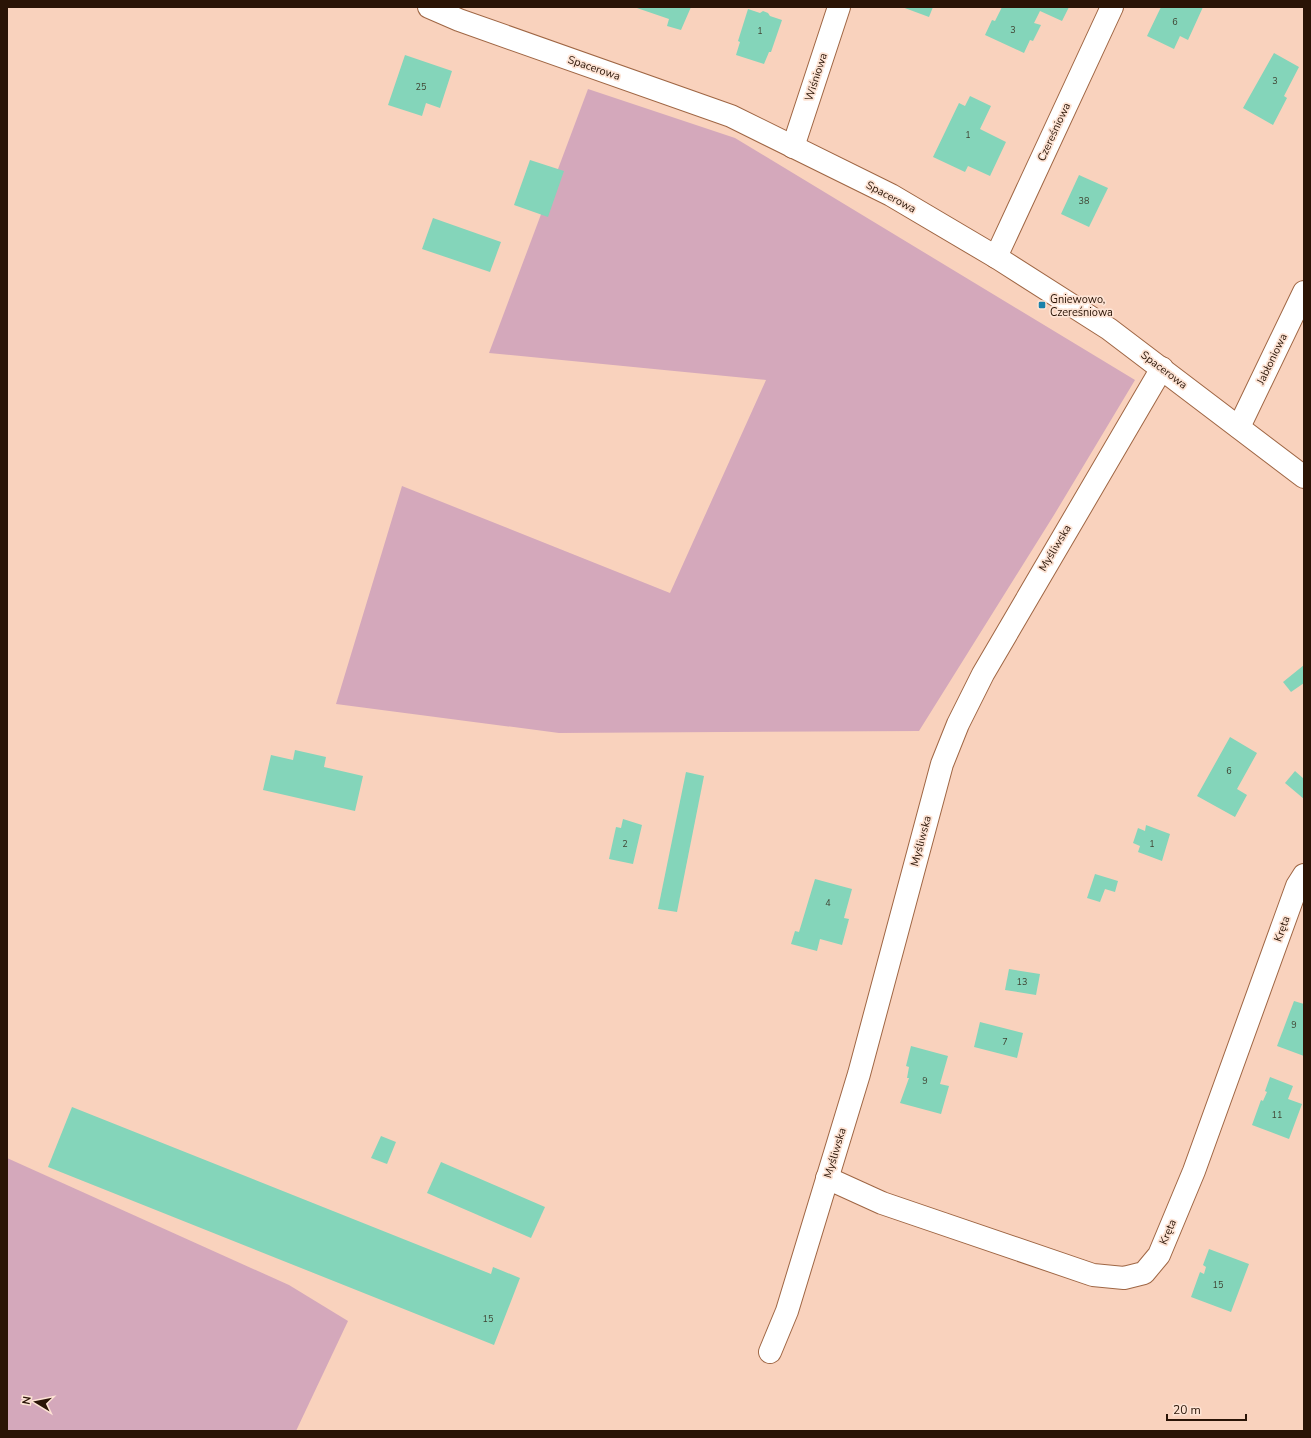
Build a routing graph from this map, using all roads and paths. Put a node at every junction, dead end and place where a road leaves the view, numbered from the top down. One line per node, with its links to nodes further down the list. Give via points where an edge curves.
1 (429, 7): 4 (street, Spacerowa)
2 (839, 7): 5 (street, Wiśniowa)
3 (1112, 7): 6 (street, Czereśniowa)
4 (461, 14): 5 (street, Spacerowa, via 731,116)
5 (793, 147): 6 (street, Spacerowa, via 891,196)
6 (996, 256): 8 (street, Spacerowa, via 1109,329)
7 (1304, 292): 9 (street, Jabłoniowa)
8 (1162, 368): 9 (street, Spacerowa); 12 (street, Myśliwska, via 983,674 944,757 859,1074)
9 (1239, 427): 10 (street, Spacerowa)
10 (1304, 477)
11 (1304, 875): 12 (street, Kręta, via 1297,886 1194,1171 1158,1255 1144,1273 1124,1278 1093,1275 882,1203)
12 (827, 1178): 13 (street, Myśliwska, via 787,1311)
13 (770, 1352)

